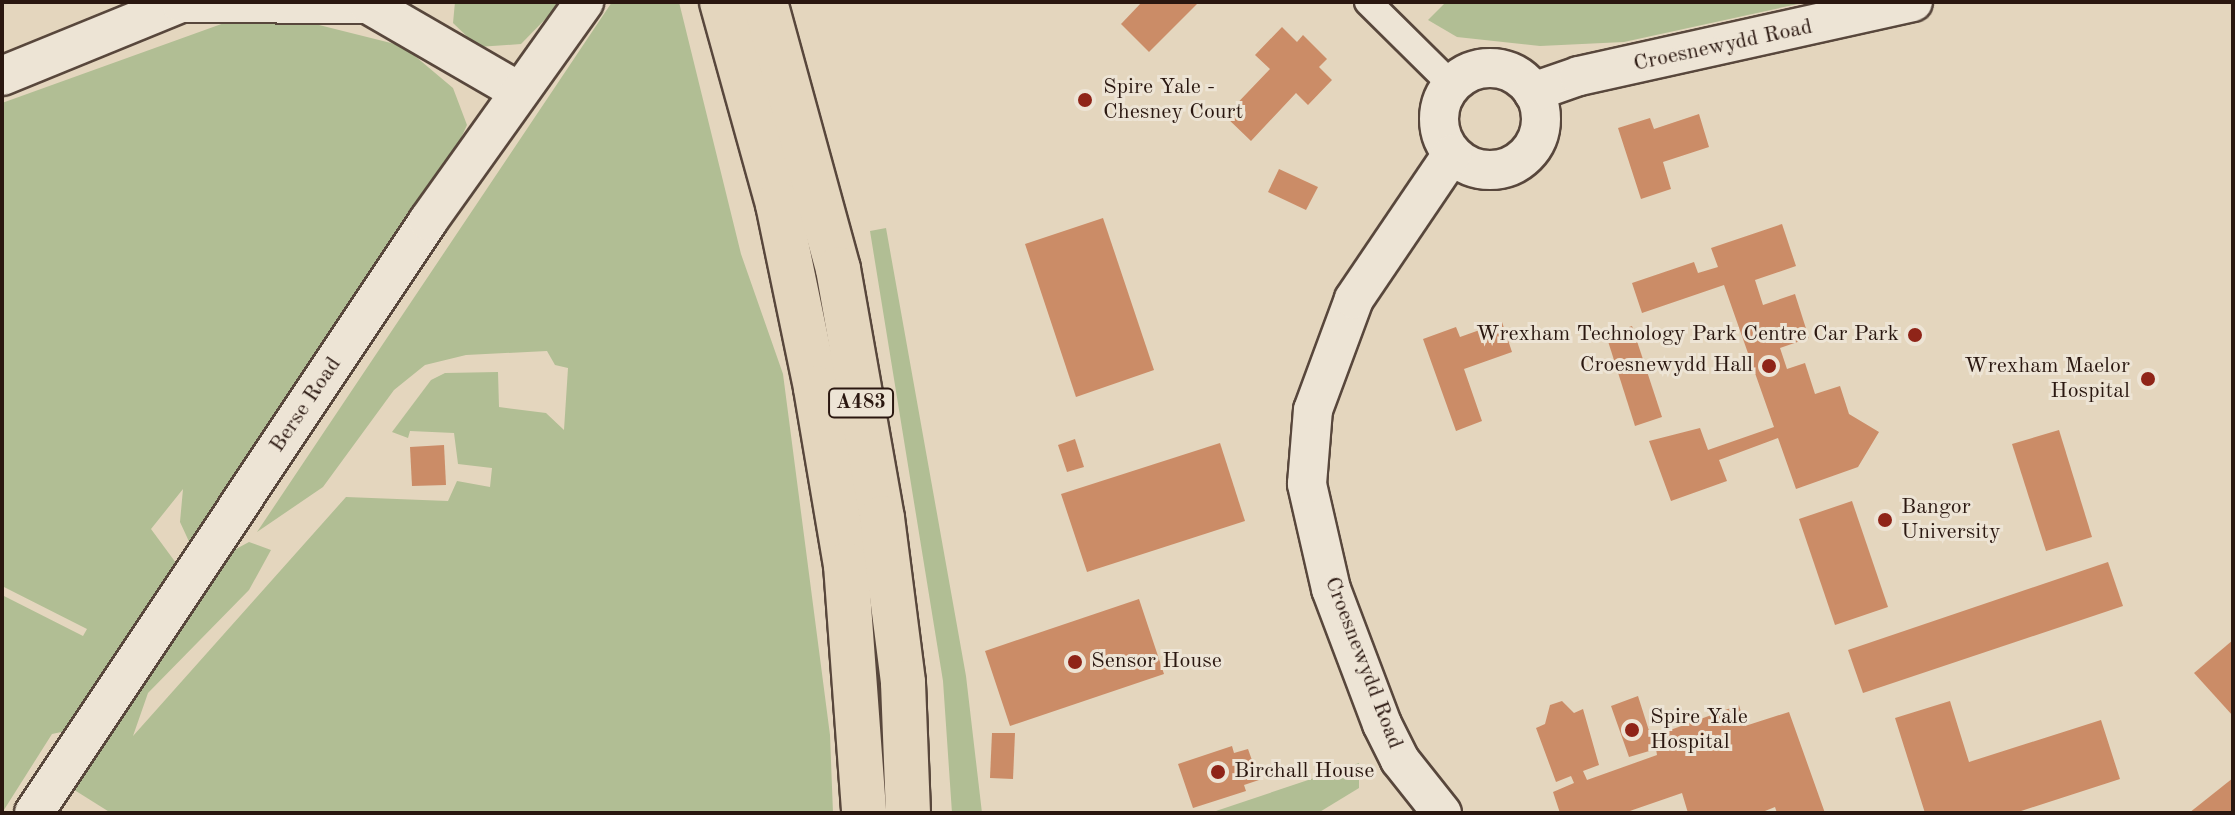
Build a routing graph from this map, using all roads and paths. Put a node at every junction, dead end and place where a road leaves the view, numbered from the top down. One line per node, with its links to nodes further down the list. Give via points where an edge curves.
1 (584, 2): 8 (main road, Berse Road)
2 (722, 2): 12 (highway, A483, via 778,204 816,388 846,565)
3 (765, 2): 13 (highway, A483, via 838,269 874,472 903,683)
4 (1368, 2): 7 (street)
5 (1913, 2): 9 (main road, Croesnewydd Road, via 1579,76)
6 (2, 76): 8 (main road, via 181,3 368,4)
7 (1452, 85): 9 (main road, via 1478,69 1494,68 1523,80); 10 (main road, via 1439,112 1439,127)
8 (518, 91): 11 (main road, Berse Road)
9 (1533, 92): 10 (main road, via 1541,120 1532,148 1521,159 1508,167 1478,169)
10 (1452, 154): 14 (main road, Croesnewydd Road, via 1354,299 1313,410 1307,484 1331,589 1382,724 1400,760)
11 (34, 813)
12 (864, 813)
13 (908, 813)
14 (1442, 813)

